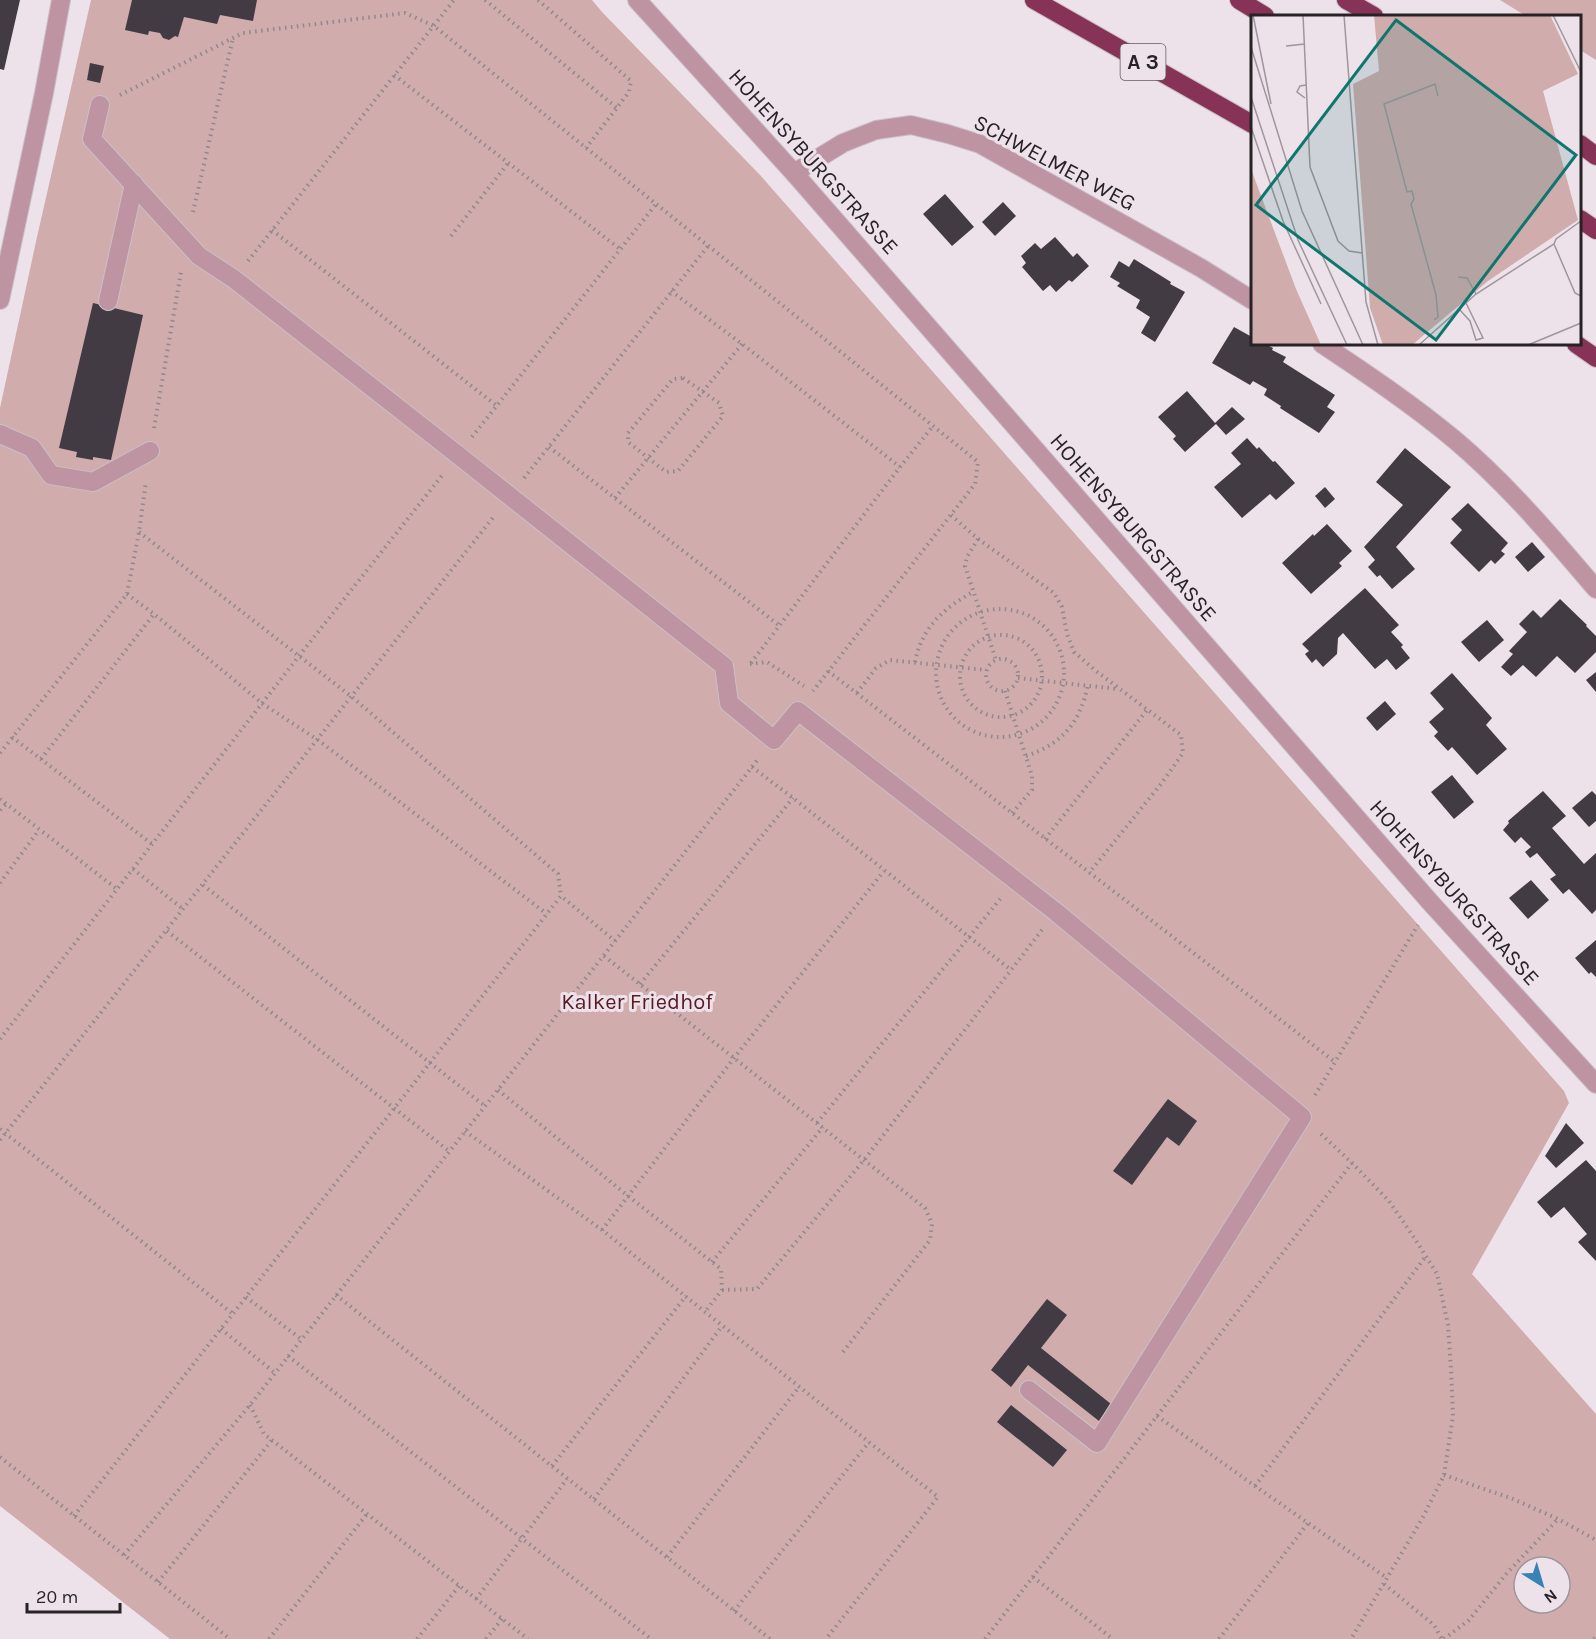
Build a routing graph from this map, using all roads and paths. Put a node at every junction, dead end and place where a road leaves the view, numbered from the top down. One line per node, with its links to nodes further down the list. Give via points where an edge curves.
1 (62, 0): 31 (street)
2 (454, 0): 11 (path)
3 (485, 0): 15 (path)
4 (538, 0): 15 (path, via 631,81 629,92)
5 (637, 0): 21 (street, HOHENSYBURGSTRASSE)
6 (1034, 0): 16 (highway, A 3)
7 (1239, 0): 9 (highway)
8 (1346, 0): 10 (highway)
9 (1263, 15)
10 (1372, 15)
11 (434, 26): 12 (path, via 405,13 243,33); 13 (path); 18 (path)
12 (234, 38): 14 (path); 28 (path)
13 (394, 75): 20 (path); 25 (path)
14 (100, 105): 22 (street, via 92,139)
15 (617, 108): 18 (path)
16 (1251, 123)
17 (1581, 145): 19 (highway)
18 (586, 148): 23 (path)
19 (1596, 156)
20 (509, 162): 27 (path); 30 (path)
21 (794, 173): 34 (street, SCHWELMER WEG, via 843,143 876,130 911,125 948,134 980,144); 106 (street, HOHENSYBURGSTRASSE)
22 (134, 184): 28 (street); 36 (street)
23 (656, 204): 29 (path); 30 (path)
24 (1581, 220): 26 (highway)
25 (272, 230): 32 (path); 42 (path)
26 (1596, 230)
27 (451, 236)
28 (186, 242): 32 (street); 46 (path)
29 (708, 246): 33 (path); 43 (path)
30 (620, 249): 42 (path)
31 (3, 268): 35 (street)
32 (234, 279): 47 (street)
33 (671, 291): 37 (path); 45 (path)
34 (1251, 299)
35 (0, 300)
36 (108, 301)
37 (742, 344): 41 (path); 49 (path)
38 (1324, 345): 55 (street, via 1455,440 1513,496)
39 (1577, 345): 40 (highway)
40 (1596, 358)
41 (703, 391): 48 (path); 48 (path, via 683,378 673,379 628,433 628,442); 48 (path, via 719,403 723,416 678,471 666,472)
42 (497, 406): 47 (path)
43 (933, 426): 49 (path); 52 (path, via 978,462 975,484)
44 (0, 434): 46 (street, via 32,448 51,475 93,482)
45 (549, 447): 50 (path); 51 (path)
46 (150, 452): 53 (path)
47 (458, 455): 50 (street); 62 (path)
48 (647, 459): 51 (path)
49 (900, 467): 60 (path)
50 (510, 496): 67 (street); 78 (path)
51 (615, 498): 60 (path)
52 (951, 515): 54 (path); 70 (path)
53 (139, 532): 57 (path); 62 (path)
54 (978, 539): 56 (path, via 965,566); 75 (path, via 1054,593 1062,607 1066,634 1074,652)
55 (1596, 589)
56 (974, 592): 58 (path); 64 (path, via 947,608 934,623 922,640)
57 (127, 594): 59 (path); 83 (path)
58 (980, 612): 61 (path); 66 (path, via 952,632 942,645); 73 (path, via 1013,610 1043,625 1061,652)
59 (154, 614): 79 (path); 88 (path)
60 (780, 626): 65 (path)
61 (987, 637): 63 (path); 68 (path, via 976,643); 72 (path, via 1011,636 1029,646 1039,661)
62 (298, 656): 78 (path); 79 (path)
63 (996, 660): 69 (path); 71 (path, via 1012,662)
64 (915, 662): 66 (path); 77 (path, via 890,660 876,668)
65 (751, 663): 67 (path); 70 (path, via 767,662 812,692)
66 (937, 665): 68 (path); 82 (path, via 940,694 958,722 988,736)
67 (724, 666): 85 (street, via 729,703)
68 (961, 668): 69 (path); 81 (path, via 960,682 969,702 986,714)
69 (986, 670): 76 (path, via 987,682 993,689)
70 (828, 671): 77 (path)
71 (1018, 678): 72 (path); 76 (path, via 1014,686)
72 (1041, 679): 73 (path); 81 (path, via 1036,697 1028,707)
73 (1064, 682): 74 (path); 82 (path, via 1049,715)
74 (1088, 685): 75 (path); 87 (path, via 1082,707 1066,733 1048,747)
75 (1119, 689): 80 (path)
76 (1005, 690): 81 (path)
77 (857, 693): 94 (path)
78 (352, 697): 84 (path); 105 (path, via 558,874)
79 (263, 704): 84 (path); 97 (path)
80 (1147, 710): 96 (path); 100 (path, via 1181,735 1183,753)
81 (1013, 714): 82 (path)
82 (1019, 735): 87 (path)
83 (12, 737): 86 (path); 88 (path)
84 (318, 740): 103 (path); 109 (path)
85 (774, 740): 89 (path); 101 (street, via 798,711)
86 (0, 753)
87 (1026, 756): 94 (path, via 1032,790)
88 (41, 759): 97 (path)
89 (752, 767): 90 (path); 112 (path)
90 (793, 798): 99 (path); 115 (path)
91 (0, 799): 92 (path)
92 (6, 804): 93 (path); 95 (path)
93 (0, 810)
94 (1012, 813): 96 (path)
95 (39, 830): 102 (path); 104 (path)
96 (1045, 839): 100 (path)
97 (152, 844): 98 (path)
98 (133, 869): 104 (path); 107 (path)
99 (884, 871): 111 (path); 117 (path)
100 (1089, 873): 119 (path)
101 (1015, 880): 108 (street); 111 (path)
102 (0, 883)
103 (203, 885): 107 (path); 118 (path)
104 (117, 889): 116 (path)
105 (561, 896): 109 (path); 112 (path)
106 (1430, 902): 119 (path); 120 (street, HOHENSYBURGSTRASSE)
107 (183, 909): 110 (path)
108 (1056, 912): 114 (path); 124 (street)
109 (547, 914): 118 (path)
110 (167, 931): 123 (path); 129 (path)
111 (968, 937): 114 (path); 125 (path)
112 (615, 940): 113 (path)
113 (604, 956): 115 (path); 121 (path)
114 (1011, 970): 132 (path)
115 (640, 984): 117 (path)
116 (0, 1040)
117 (734, 1058): 125 (path); 134 (path)
118 (430, 1062): 122 (path); 123 (path)
119 (1335, 1062): 124 (path)
120 (1596, 1084)
121 (498, 1090): 122 (path); 134 (path)
122 (485, 1106): 128 (path)
123 (394, 1109): 131 (path); 141 (path)
124 (1302, 1117): 133 (path); 151 (street, via 1097,1443)
125 (818, 1123): 126 (path)
126 (823, 1127): 132 (path); 137 (path)
127 (0, 1129): 129 (path)
128 (465, 1131): 131 (path); 135 (path)
129 (5, 1133): 130 (path); 143 (path)
130 (0, 1140)
131 (449, 1151): 139 (path)
132 (864, 1160): 138 (path, via 757,1289); 147 (path, via 926,1208 932,1224 930,1240)
133 (1352, 1163): 136 (path, via 1389,1201); 153 (path)
134 (627, 1196): 135 (path); 137 (path)
135 (602, 1230): 140 (path)
136 (1426, 1256): 158 (path, via 1437,1274 1450,1347 1453,1416); 160 (path)
137 (712, 1262): 138 (path, via 722,1269)
138 (722, 1290): 142 (path)
139 (336, 1295): 146 (path); 157 (path)
140 (686, 1296): 142 (path); 157 (path)
141 (246, 1297): 143 (path); 146 (path)
142 (705, 1312): 144 (path)
143 (233, 1314): 145 (path)
144 (722, 1326): 150 (path); 161 (path)
145 (221, 1329): 149 (path); 163 (path)
146 (301, 1340): 148 (path)
147 (843, 1352)
148 (288, 1356): 149 (path); 166 (path)
149 (275, 1373): 152 (path)
150 (800, 1387): 155 (path); 169 (path)
151 (1029, 1390)
152 (250, 1405): 154 (path, via 264,1434); 168 (path)
153 (1157, 1416): 160 (path); 170 (path)
154 (272, 1440): 162 (path); 172 (path)
155 (869, 1442): 176 (path); 185 (path, via 938,1497)
156 (0, 1457): 163 (path)
157 (552, 1466): 159 (path)
158 (1444, 1475): 164 (path); 171 (path)
159 (567, 1479): 161 (path); 166 (path)
160 (1255, 1486): 165 (path)
161 (594, 1499): 169 (path)
162 (367, 1514): 174 (path); 179 (path)
163 (74, 1516): 168 (path)
164 (1558, 1519): 167 (path); 190 (path, via 1469,1620)
165 (1308, 1523): 171 (path); 188 (path)
166 (523, 1539): 175 (path); 183 (path)
167 (1596, 1540)
168 (124, 1555): 172 (path)
169 (667, 1557): 176 (path)
170 (1033, 1577): 186 (path); 187 (path)
171 (1388, 1578): 173 (path)
172 (158, 1582): 178 (path)
173 (1384, 1584): 189 (path); 190 (path, via 1434,1625)
174 (459, 1586): 175 (path); 180 (path)
175 (476, 1599): 177 (path)
176 (734, 1611): 184 (path)
177 (502, 1619): 181 (path); 182 (path)
178 (230, 1639)
179 (269, 1639)
180 (417, 1639)
181 (486, 1639)
182 (528, 1639)
183 (651, 1639)
184 (770, 1639)
185 (826, 1639)
186 (986, 1639)
187 (1113, 1639)
188 (1219, 1639)
189 (1351, 1639)
190 (1443, 1639)

